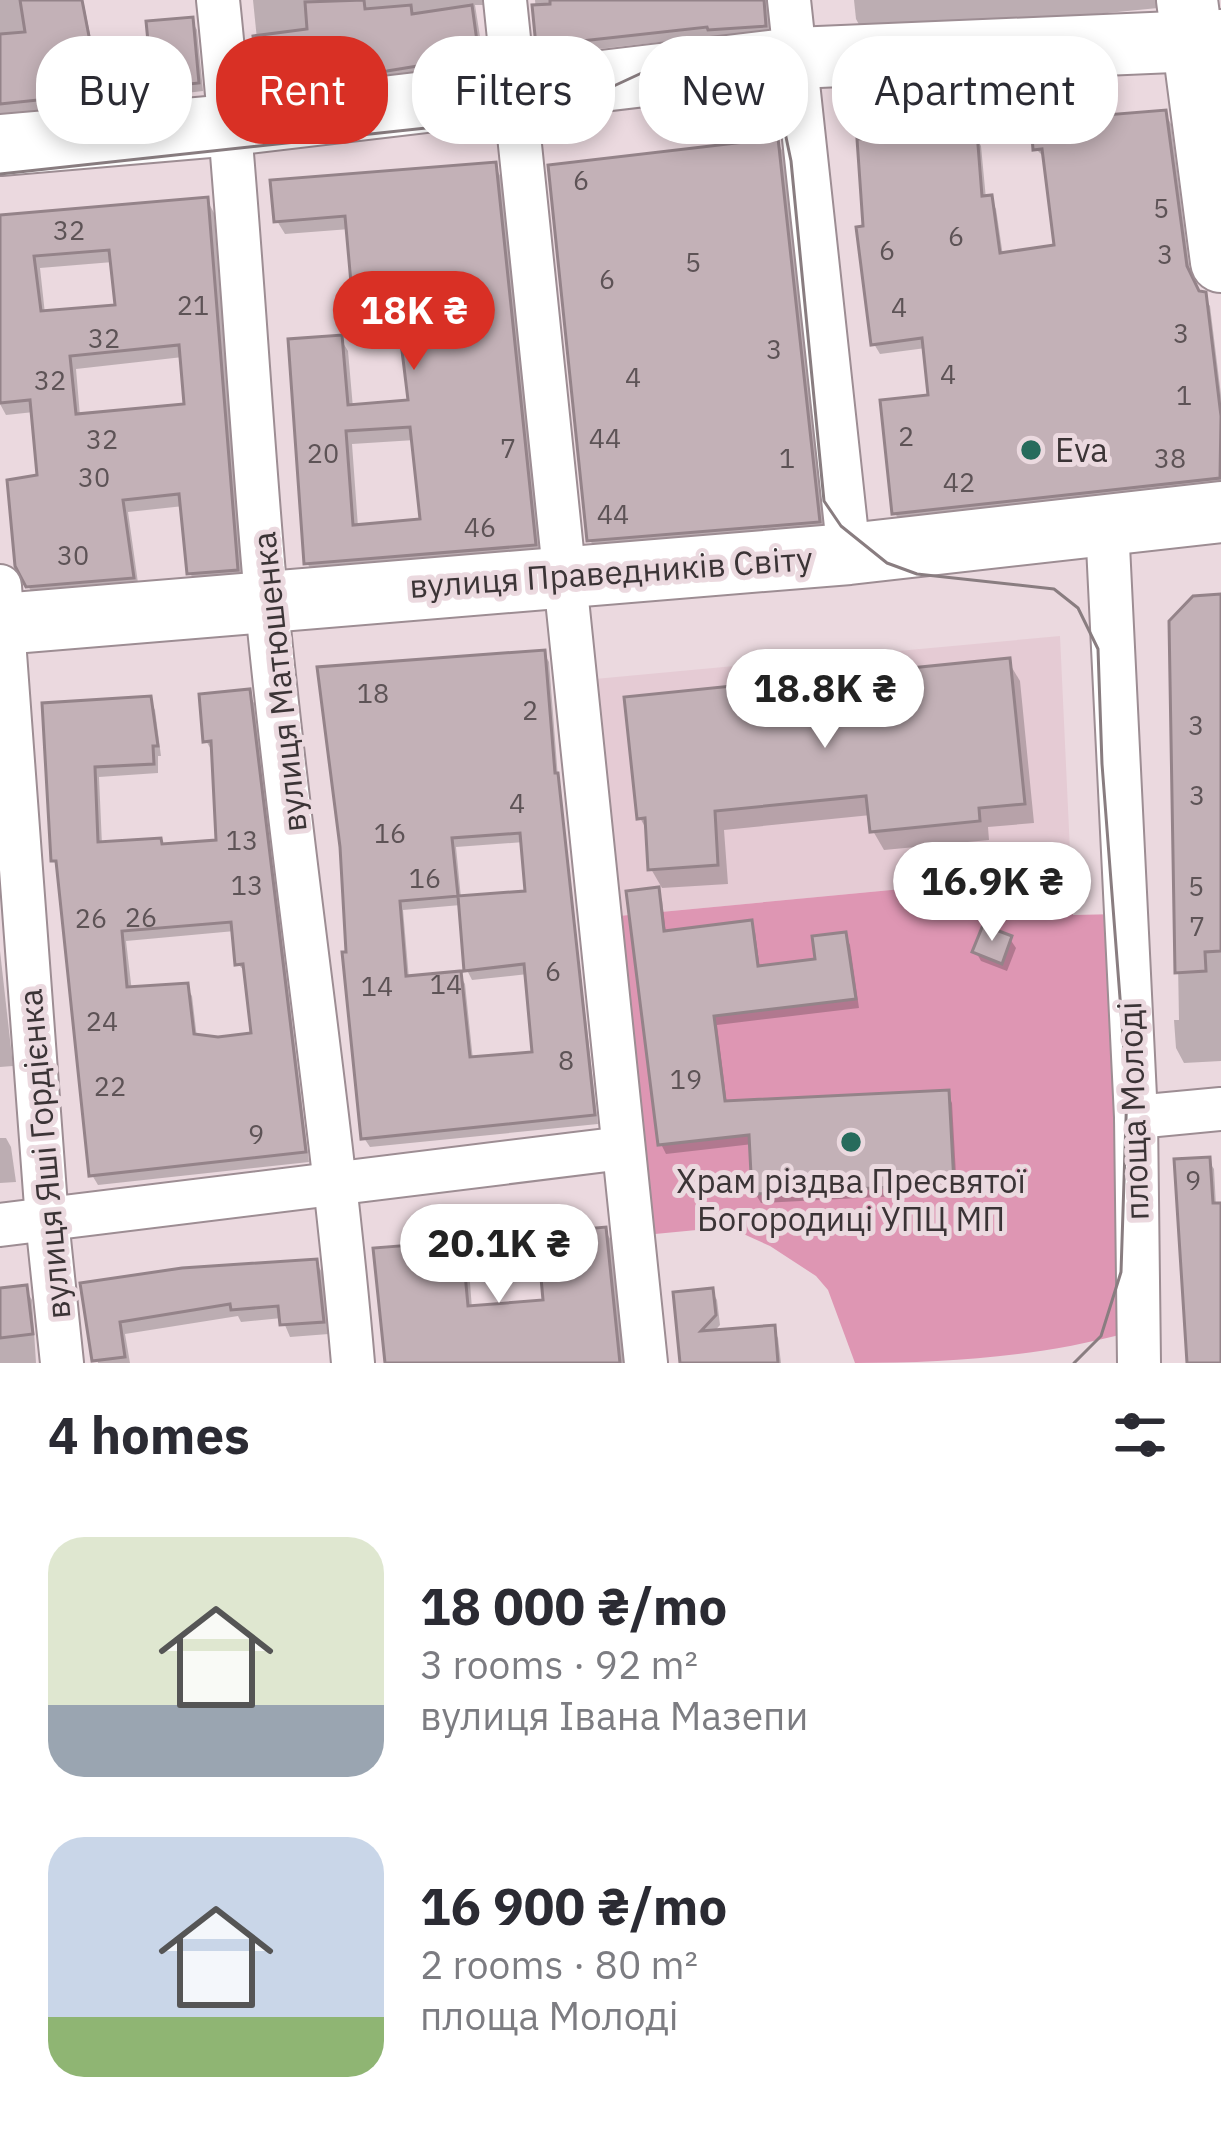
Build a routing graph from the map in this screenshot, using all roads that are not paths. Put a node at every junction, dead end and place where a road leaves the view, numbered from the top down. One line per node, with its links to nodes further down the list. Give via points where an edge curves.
1 (218, 0): 5 (street, вулиця Матюшенка)
2 (505, 0): 6 (street)
3 (1201, 28): 4 (main road); 12 (main road)
4 (792, 29): 7 (main road); 15 (street)
5 (222, 36)
6 (509, 36)
7 (615, 67)
8 (216, 126): 11 (main road)
9 (233, 144): 17 (street, вулиця Матюшенка)
10 (520, 144): 16 (street)
11 (0, 145)
12 (1221, 262)
13 (1221, 512): 14 (main road, вулиця Праведників Світу)
14 (1107, 525): 15 (main road, вулиця Праведників Світу); 20 (street, площа Молоді)
15 (849, 554): 16 (main road, вулиця Праведників Світу)
16 (563, 574): 17 (main road, вулиця Праведників Світу); 21 (street)
17 (266, 599): 18 (main road, вулиця Праведників Світу); 22 (street, вулиця Матюшенка)
18 (2, 611): 23 (street, вулиця Яші Гордієнка)
19 (1221, 1109): 20 (street)
20 (1136, 1117): 25 (street, площа Молоді)
21 (623, 1148): 22 (street); 28 (street)
22 (338, 1186): 23 (street); 27 (street, вулиця Матюшенка)
23 (47, 1220): 24 (street); 26 (street, вулиця Яші Гордієнка)
24 (0, 1225)
25 (1127, 1354)
26 (62, 1363)
27 (353, 1363)
28 (646, 1363)

